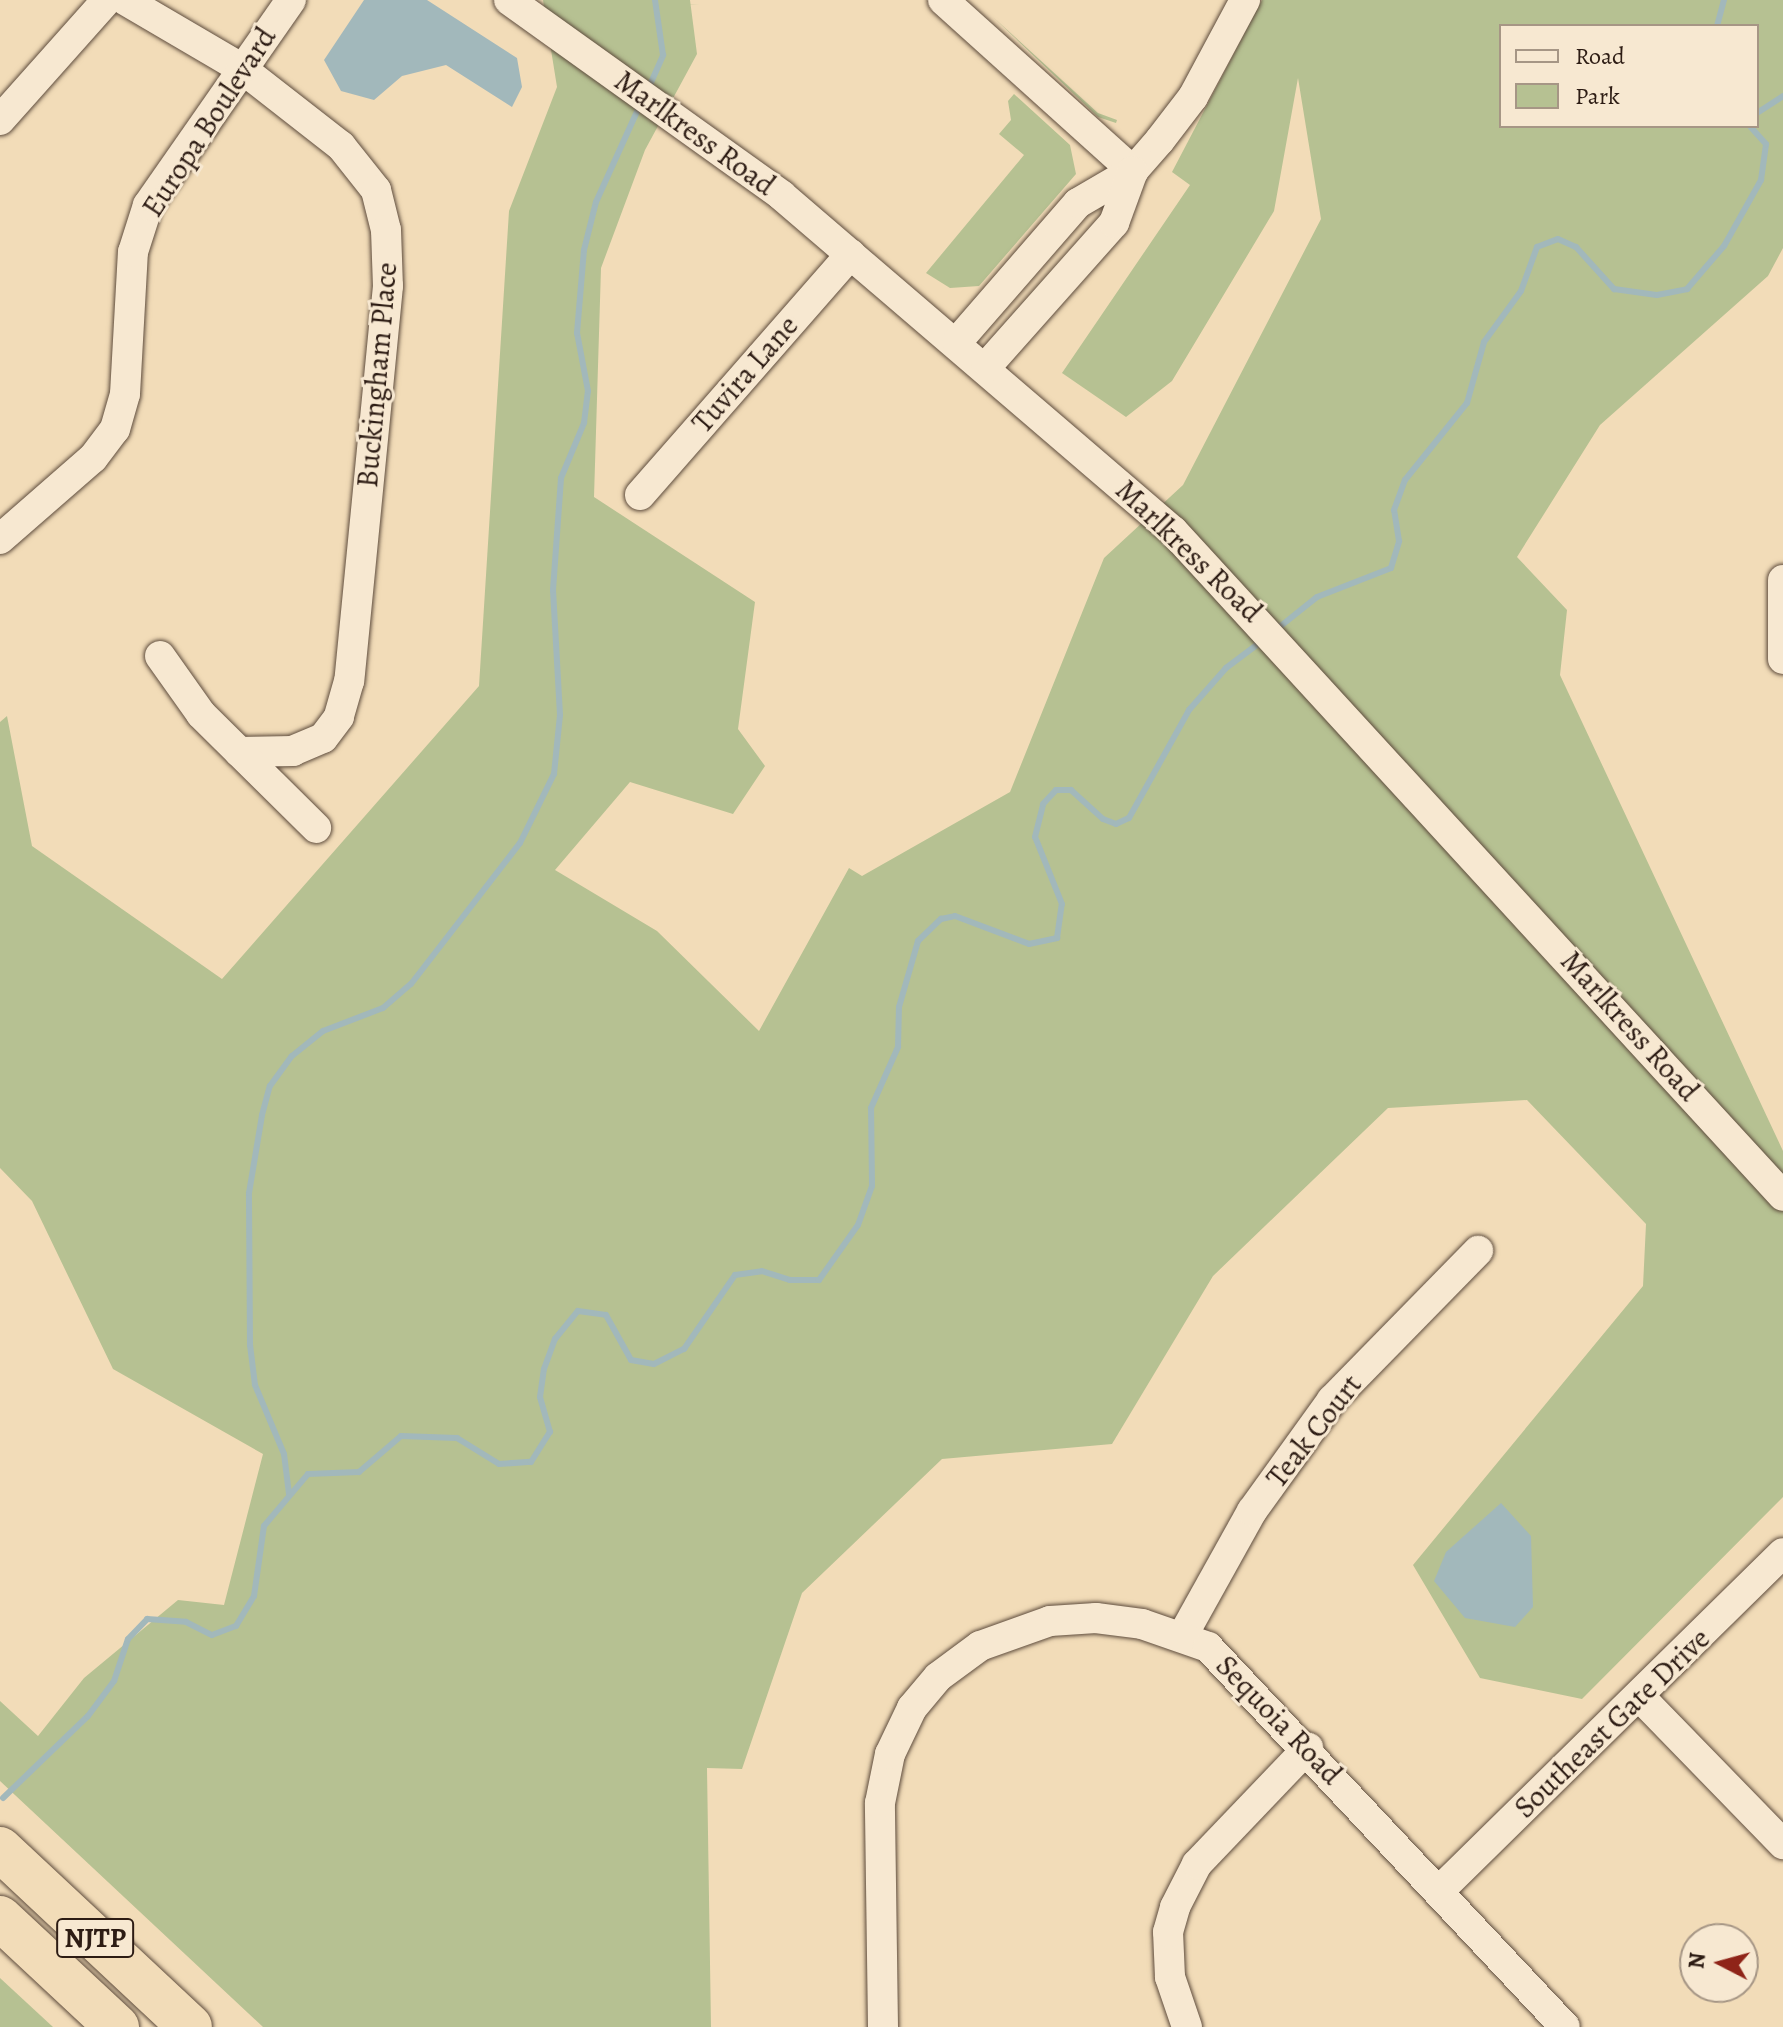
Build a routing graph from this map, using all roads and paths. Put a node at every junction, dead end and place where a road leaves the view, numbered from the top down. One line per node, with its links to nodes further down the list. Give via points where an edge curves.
1 (107, 0): 8 (street)
2 (125, 0): 7 (street, Buckingham Place)
3 (291, 0): 7 (street, Europa Boulevard)
4 (509, 0): 10 (street, Marlkress Road, via 682,120)
5 (943, 0): 9 (street)
6 (1245, 0): 9 (street, via 1193,97)
7 (241, 68): 14 (street, Europa Boulevard, via 148,205 133,252 125,394 115,429 93,458); 18 (street, Buckingham Place, via 360,165 376,190 386,230 388,286 349,681 339,717 323,738 293,751)
8 (0, 120)
9 (1133, 171): 11 (street, via 1087,194); 12 (street, via 1114,223)
10 (851, 254): 11 (street, Marlkress Road); 13 (street, Tuvira Lane)
11 (957, 342): 12 (street, Marlkress Road)
12 (986, 367): 20 (street, Marlkress Road, via 1173,531 1271,631)
13 (640, 495)
14 (0, 539)
15 (1783, 580): 17 (street)
16 (160, 656): 18 (street, via 201,714)
17 (1783, 659)
18 (239, 752): 19 (street)
19 (316, 828)
20 (1783, 1196)
21 (1478, 1251): 23 (street, Teak Court, via 1332,1400 1252,1511)
22 (1783, 1553): 24 (street, Southeast Gate Drive)
23 (1183, 1635): 25 (street, Sequoia Road, via 1208,1647 1245,1680); 32 (street, Sequoia Road, via 1096,1618 1013,1630 938,1677 912,1708 890,1754 880,1803)
24 (1641, 1698): 26 (street); 28 (street, Southeast Gate Drive)
25 (1308, 1748): 28 (street, Sequoia Road); 33 (street, via 1197,1864 1175,1907 1168,1932 1170,1977)
26 (1783, 1844)
27 (0, 1849): 31 (highway, NJTP)
28 (1439, 1891): 34 (street, Sequoia Road)
29 (0, 1918): 30 (highway, NJTP)
30 (117, 2027)
31 (190, 2027)
32 (883, 2027)
33 (1187, 2027)
34 (1565, 2027)

